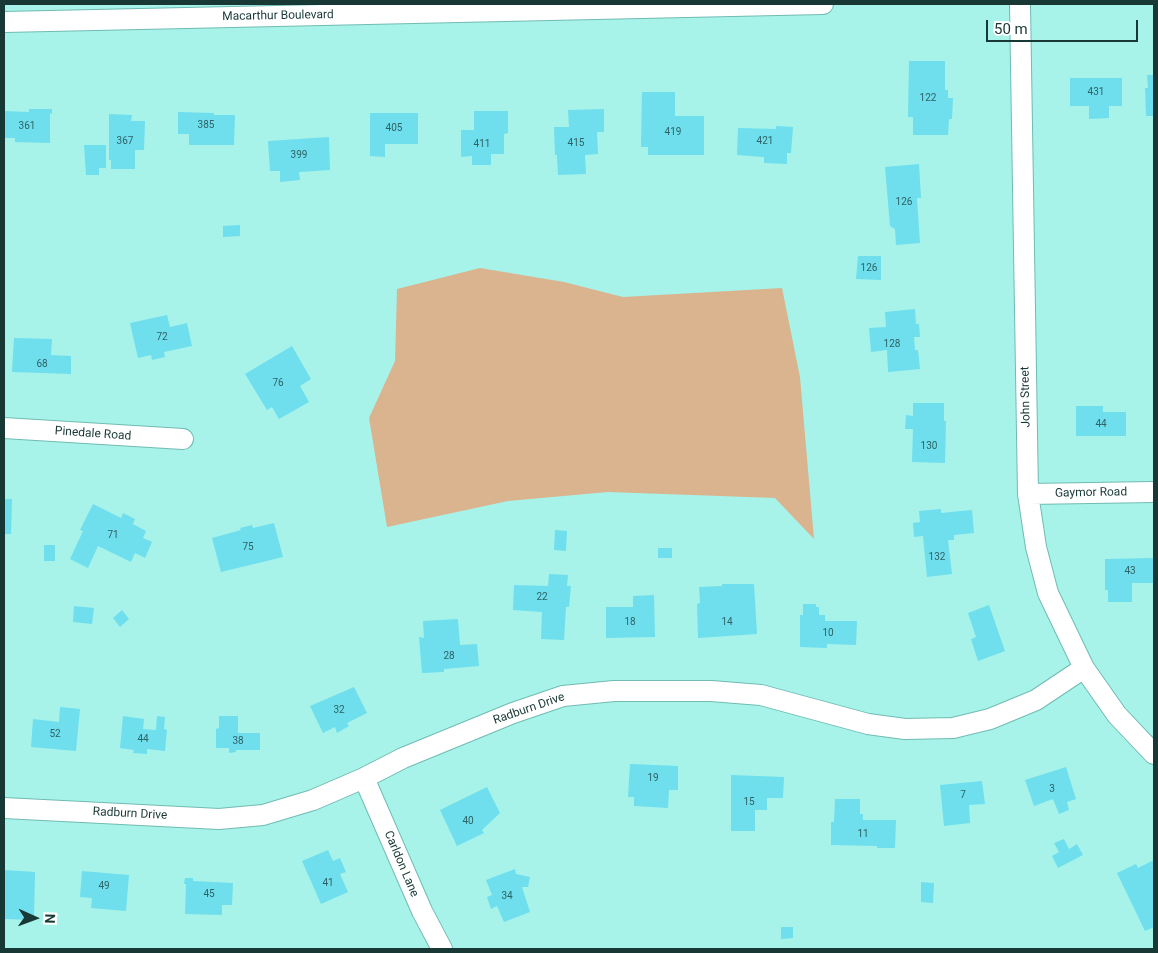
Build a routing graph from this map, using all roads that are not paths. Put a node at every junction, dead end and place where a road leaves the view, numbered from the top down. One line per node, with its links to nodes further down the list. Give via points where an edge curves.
1 (823, 4): 3 (street, Macarthur Boulevard)
2 (1020, 4): 7 (street, John Street)
3 (4, 22)
4 (4, 428): 5 (street, Pinedale Road)
5 (182, 439)
6 (1154, 492): 7 (street, Gaymor Road)
7 (1028, 494): 8 (street, John Street, via 1036,547 1048,593)
8 (1084, 668): 9 (street, John Street, via 1117,715); 10 (street, Radburn Drive, via 1036,700 990,719 953,728 905,729 868,724 761,695 711,691 614,691 563,696 403,758)
9 (1154, 754)
10 (364, 778): 11 (street, Radburn Drive, via 313,800 263,815 219,819); 12 (street, Carldon Lane)
11 (4, 808)
12 (442, 949)

